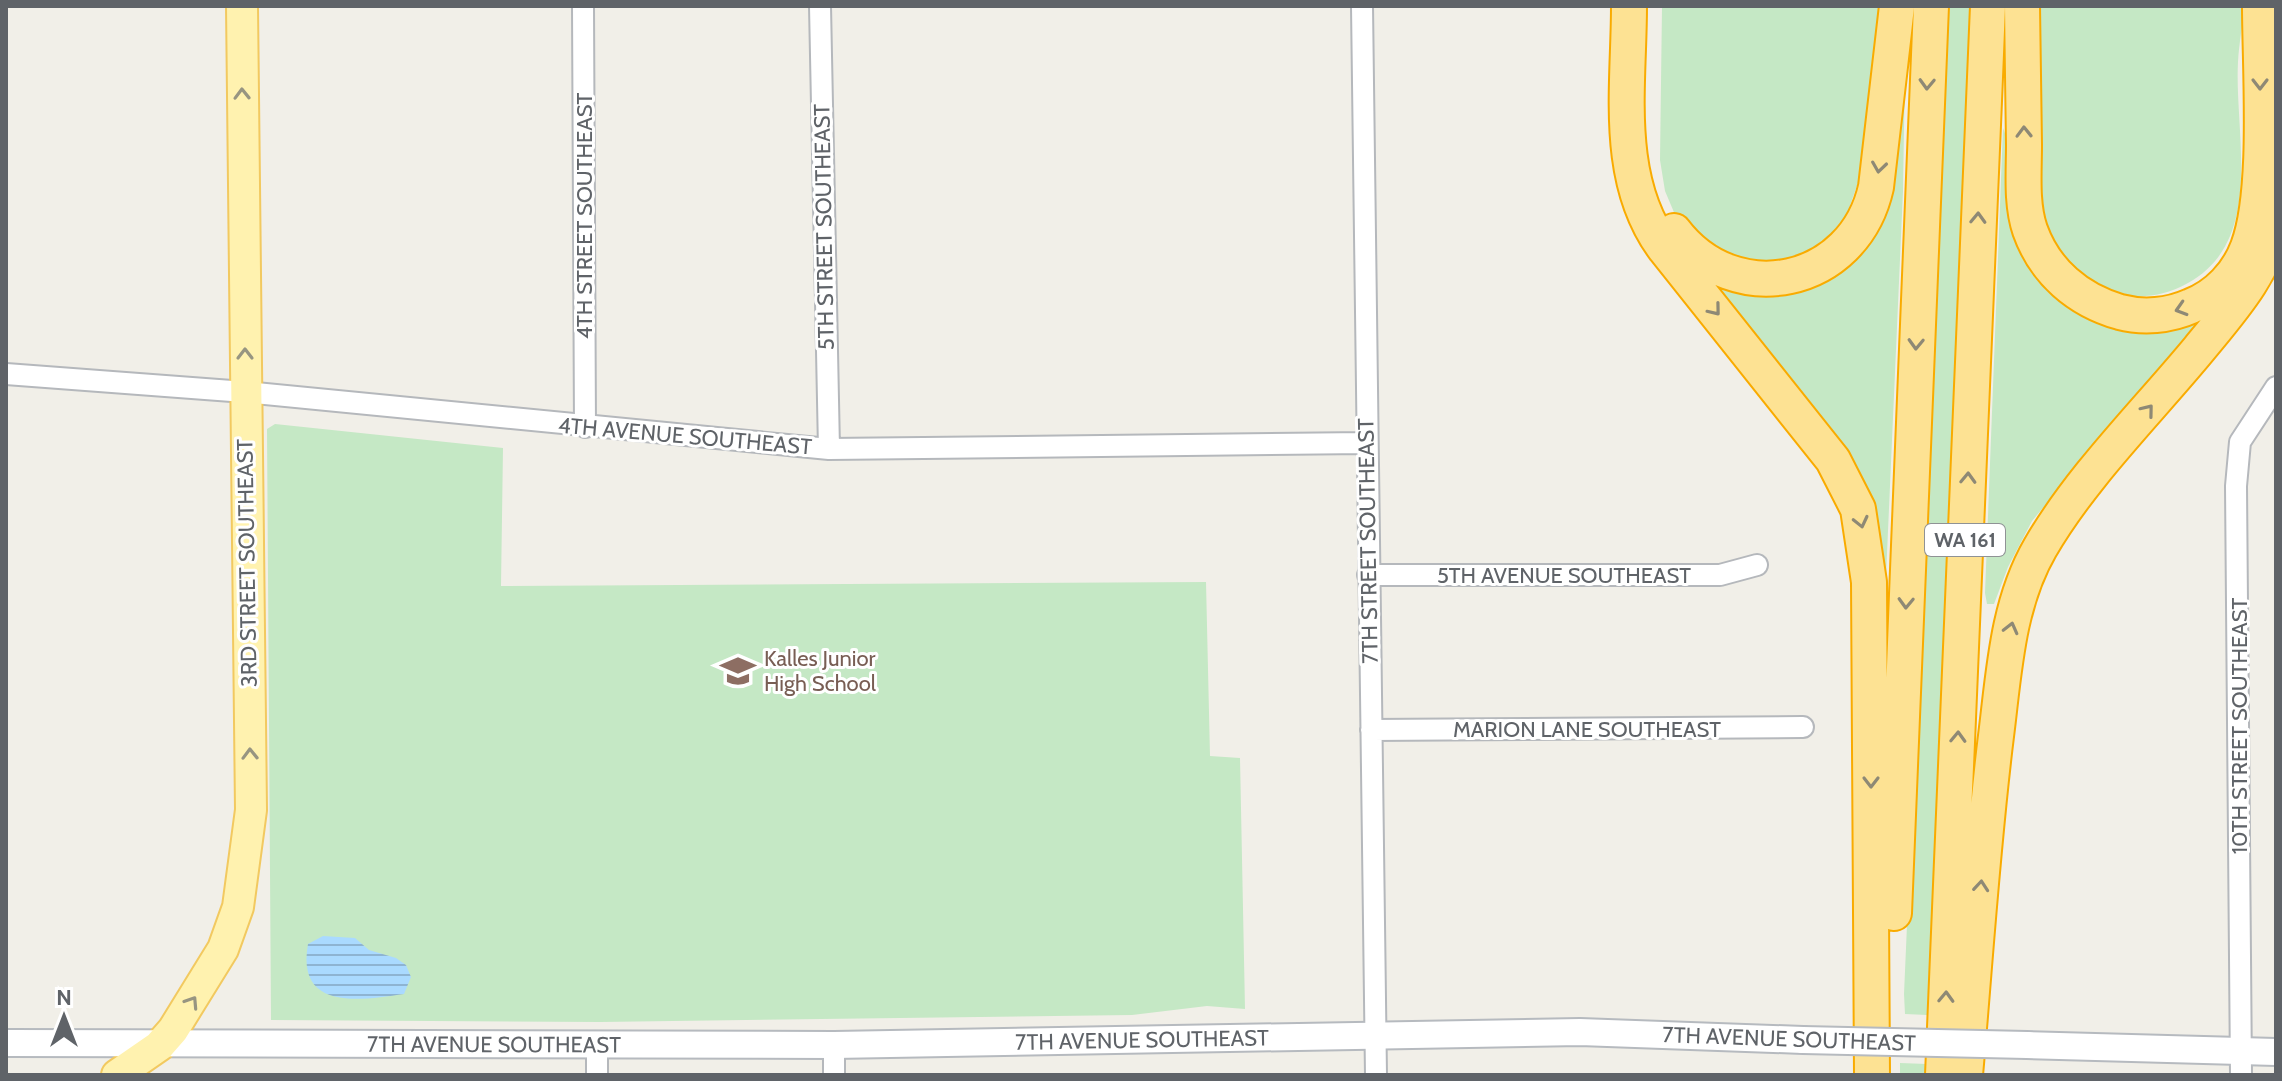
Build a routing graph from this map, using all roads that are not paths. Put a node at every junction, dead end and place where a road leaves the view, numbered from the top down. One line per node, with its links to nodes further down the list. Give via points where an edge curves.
1 (242, 6): 15 (main road, 3RD STREET SOUTHEAST, one-way to 1)
2 (583, 6): 16 (street, 4TH STREET SOUTHEAST)
3 (820, 6): 18 (street, 5TH STREET SOUTHEAST)
4 (1362, 6): 17 (street, 7TH STREET SOUTHEAST)
5 (1629, 6): 34 (highway, one-way to 34, via 1629,147 1642,213 1833,460 1863,531 1870,616)
6 (1646, 6): 7 (highway, one-way to 6, via 1879,170 1868,216 1835,257 1809,271 1774,278 1736,274 1703,261 1662,213 1645,149)
7 (1897, 6)
8 (1931, 6): 35 (highway, WA 161, one-way to 35)
9 (1988, 6): 36 (highway, WA 161, one-way to 9)
10 (2022, 6): 11 (highway, one-way to 10, via 2259,177 2248,249 2226,284 2207,300 2155,315 2098,306 2075,293 2042,255 2029,228)
11 (2260, 6)
12 (2276, 220): 37 (highway, one-way to 12, via 2004,672 2027,575 2085,484 2248,286)
13 (6, 374): 15 (street, 4TH AVENUE SOUTHEAST)
14 (2276, 387): 29 (street, 10TH STREET SOUTHEAST, via 2240,442 2236,486)
15 (245, 392): 16 (street, 4TH AVENUE SOUTHEAST); 26 (main road, 3RD STREET SOUTHEAST, one-way to 15, via 223,949 238,907 251,810)
16 (585, 427): 18 (street, 4TH AVENUE SOUTHEAST)
17 (1366, 443): 18 (street, 4TH AVENUE SOUTHEAST); 20 (street, 7TH STREET SOUTHEAST)
18 (829, 449)
19 (1757, 565): 20 (street, 5TH AVENUE SOUTHEAST, via 1720,575)
20 (1368, 575): 22 (street, 7TH STREET SOUTHEAST)
21 (1803, 727): 22 (street, MARION LANE SOUTHEAST)
22 (1371, 730): 23 (street, 7TH STREET SOUTHEAST)
23 (1375, 1034): 25 (street, 7TH AVENUE SOUTHEAST); 29 (street, 7TH AVENUE SOUTHEAST, bridge, via 1580,1032 2027,1045); 33 (street, 7TH STREET SOUTHEAST)
24 (6, 1043): 26 (street, 7TH AVENUE SOUTHEAST)
25 (834, 1045): 27 (street, 7TH AVENUE SOUTHEAST); 32 (street)
26 (159, 1046): 27 (street, 7TH AVENUE SOUTHEAST); 30 (main road, 3RD STREET SOUTHEAST)
27 (597, 1047): 31 (street)
28 (2276, 1052): 29 (street, 7TH AVENUE SOUTHEAST)
29 (2241, 1063)
30 (117, 1075)
31 (597, 1075)
32 (834, 1075)
33 (1376, 1075)
34 (1872, 1075)
35 (1887, 1075)
36 (1943, 1075)
37 (1965, 1075)

